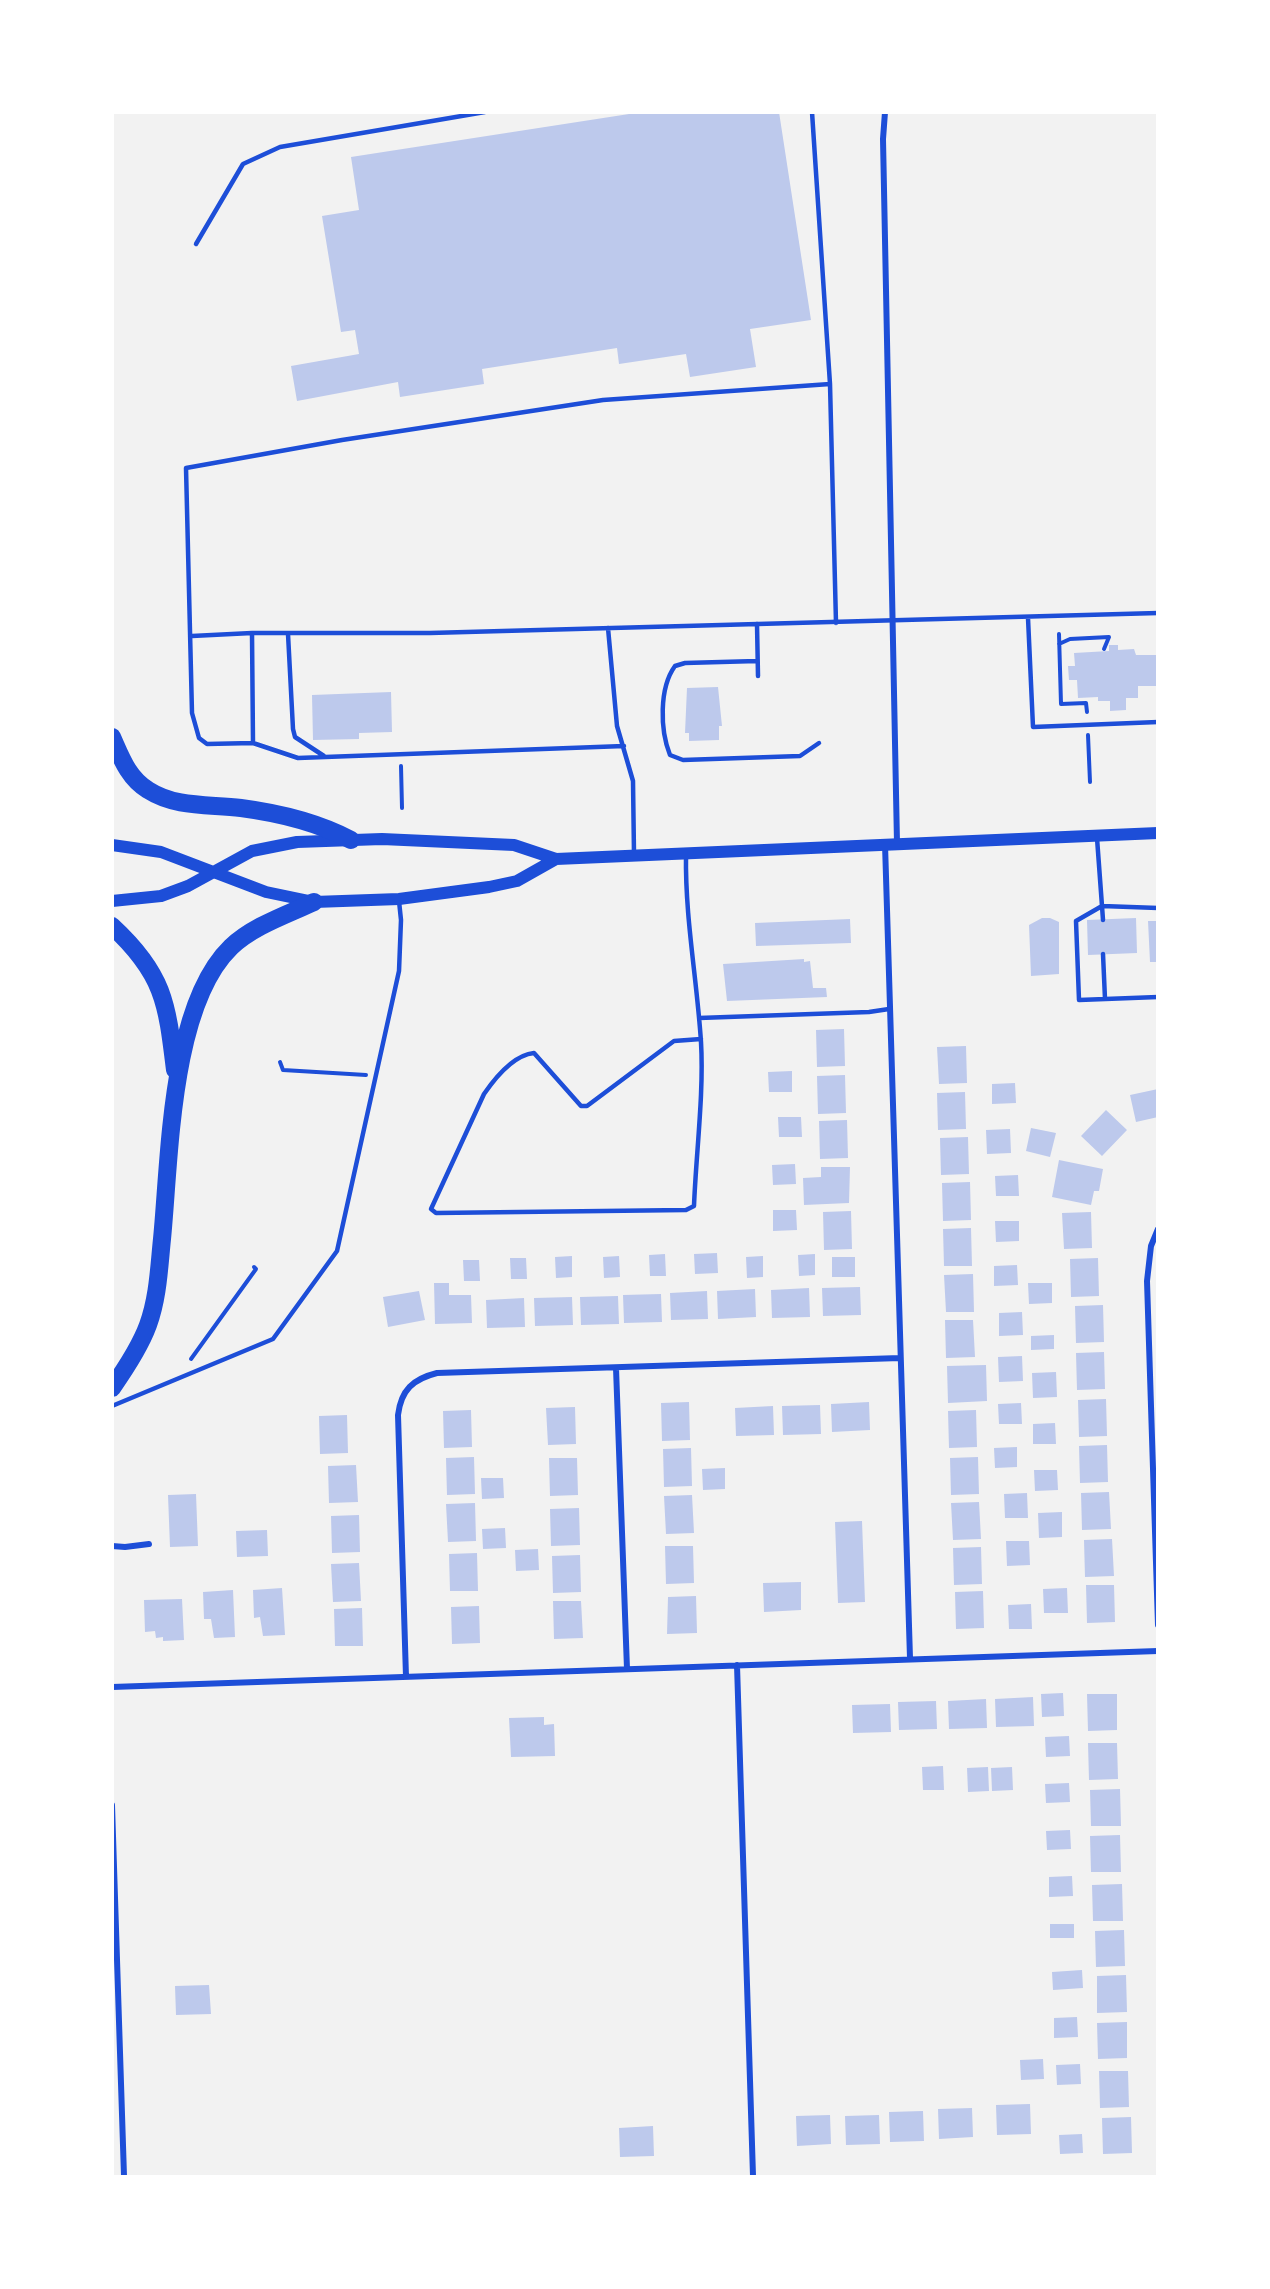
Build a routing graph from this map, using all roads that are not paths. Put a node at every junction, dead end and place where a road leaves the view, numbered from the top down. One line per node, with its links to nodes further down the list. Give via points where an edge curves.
1 (485, 112): 4 (lane, via 280,147 243,164)
2 (812, 112): 5 (lane)
3 (885, 112): 8 (street)
4 (196, 244)
5 (830, 384): 10 (lane); 14 (lane, via 603,400 186,468)
6 (1158, 613): 7 (lane)
7 (1028, 618): 8 (lane); 17 (lane, via 1033,727)
8 (893, 621): 10 (lane); 26 (street)
9 (757, 624): 10 (lane); 11 (lane); 15 (lane)
10 (836, 624)
11 (608, 628): 13 (lane); 21 (lane, via 617,726)
12 (252, 633): 13 (lane); 14 (lane); 19 (lane)
13 (288, 634): 22 (lane, via 292,729 295,737)
14 (192, 636): 19 (lane, via 192,713 199,738 207,744)
15 (758, 661): 16 (lane); 20 (lane, via 675,666 664,688 665,743 670,755 683,760 800,756)
16 (758, 676)
17 (1158, 722)
18 (112, 737): 25 (highway, via 134,778 147,790 165,798 293,817)
19 (253, 743): 22 (lane, via 298,758)
20 (819, 743)
21 (624, 746): 22 (lane); 29 (lane, via 633,781)
22 (326, 757)
23 (1158, 833): 24 (main road)
24 (1097, 835): 26 (main road); 35 (lane)
25 (351, 840): 30 (main road, via 514,845); 31 (main road, via 297,842 252,851)
26 (891, 843): 28 (main road); 42 (street)
27 (112, 845): 31 (main road, via 161,852)
28 (686, 853): 29 (main road); 43 (lane, via 685,896)
29 (634, 856): 30 (main road)
30 (556, 859): 32 (main road, via 517,881)
31 (214, 872): 33 (main road, via 161,896); 34 (main road, via 266,892)
32 (399, 899): 34 (main road); 50 (lane, via 399,971 337,1251 273,1339)
33 (112, 901)
34 (314, 902): 45 (highway, via 242,937 218,961 198,997)
35 (1102, 906): 36 (lane); 37 (lane); 41 (lane, via 1076,921 1079,1000)
36 (1158, 908)
37 (1102, 920)
38 (112, 926): 45 (highway, via 157,979 167,1010)
39 (1103, 954): 41 (lane)
40 (1158, 997): 41 (lane)
41 (1105, 999)
42 (889, 1009): 43 (lane); 47 (street)
43 (699, 1018): 44 (lane)
44 (701, 1038): 44 (lane, via 694,1206 686,1210 436,1214 430,1209 484,1094 493,1080 518,1060 534,1053 581,1106 587,1106 674,1041)
45 (176, 1084): 49 (highway, via 158,1288 148,1324)
46 (1158, 1229): 53 (street, via 1146,1281)
47 (900, 1358): 48 (street); 55 (street)
48 (616, 1368): 57 (street); 58 (street, via 436,1373 422,1376 403,1393 398,1414)
49 (112, 1388)
50 (112, 1406)
51 (149, 1544): 52 (street)
52 (112, 1546)
53 (1158, 1625)
54 (1158, 1651): 55 (street)
55 (910, 1658): 56 (street)
56 (737, 1665): 57 (street); 62 (street)
57 (627, 1669): 58 (street)
58 (406, 1677): 59 (street)
59 (112, 1687)
60 (112, 1805): 61 (street)
61 (124, 2176)
62 (753, 2176)

